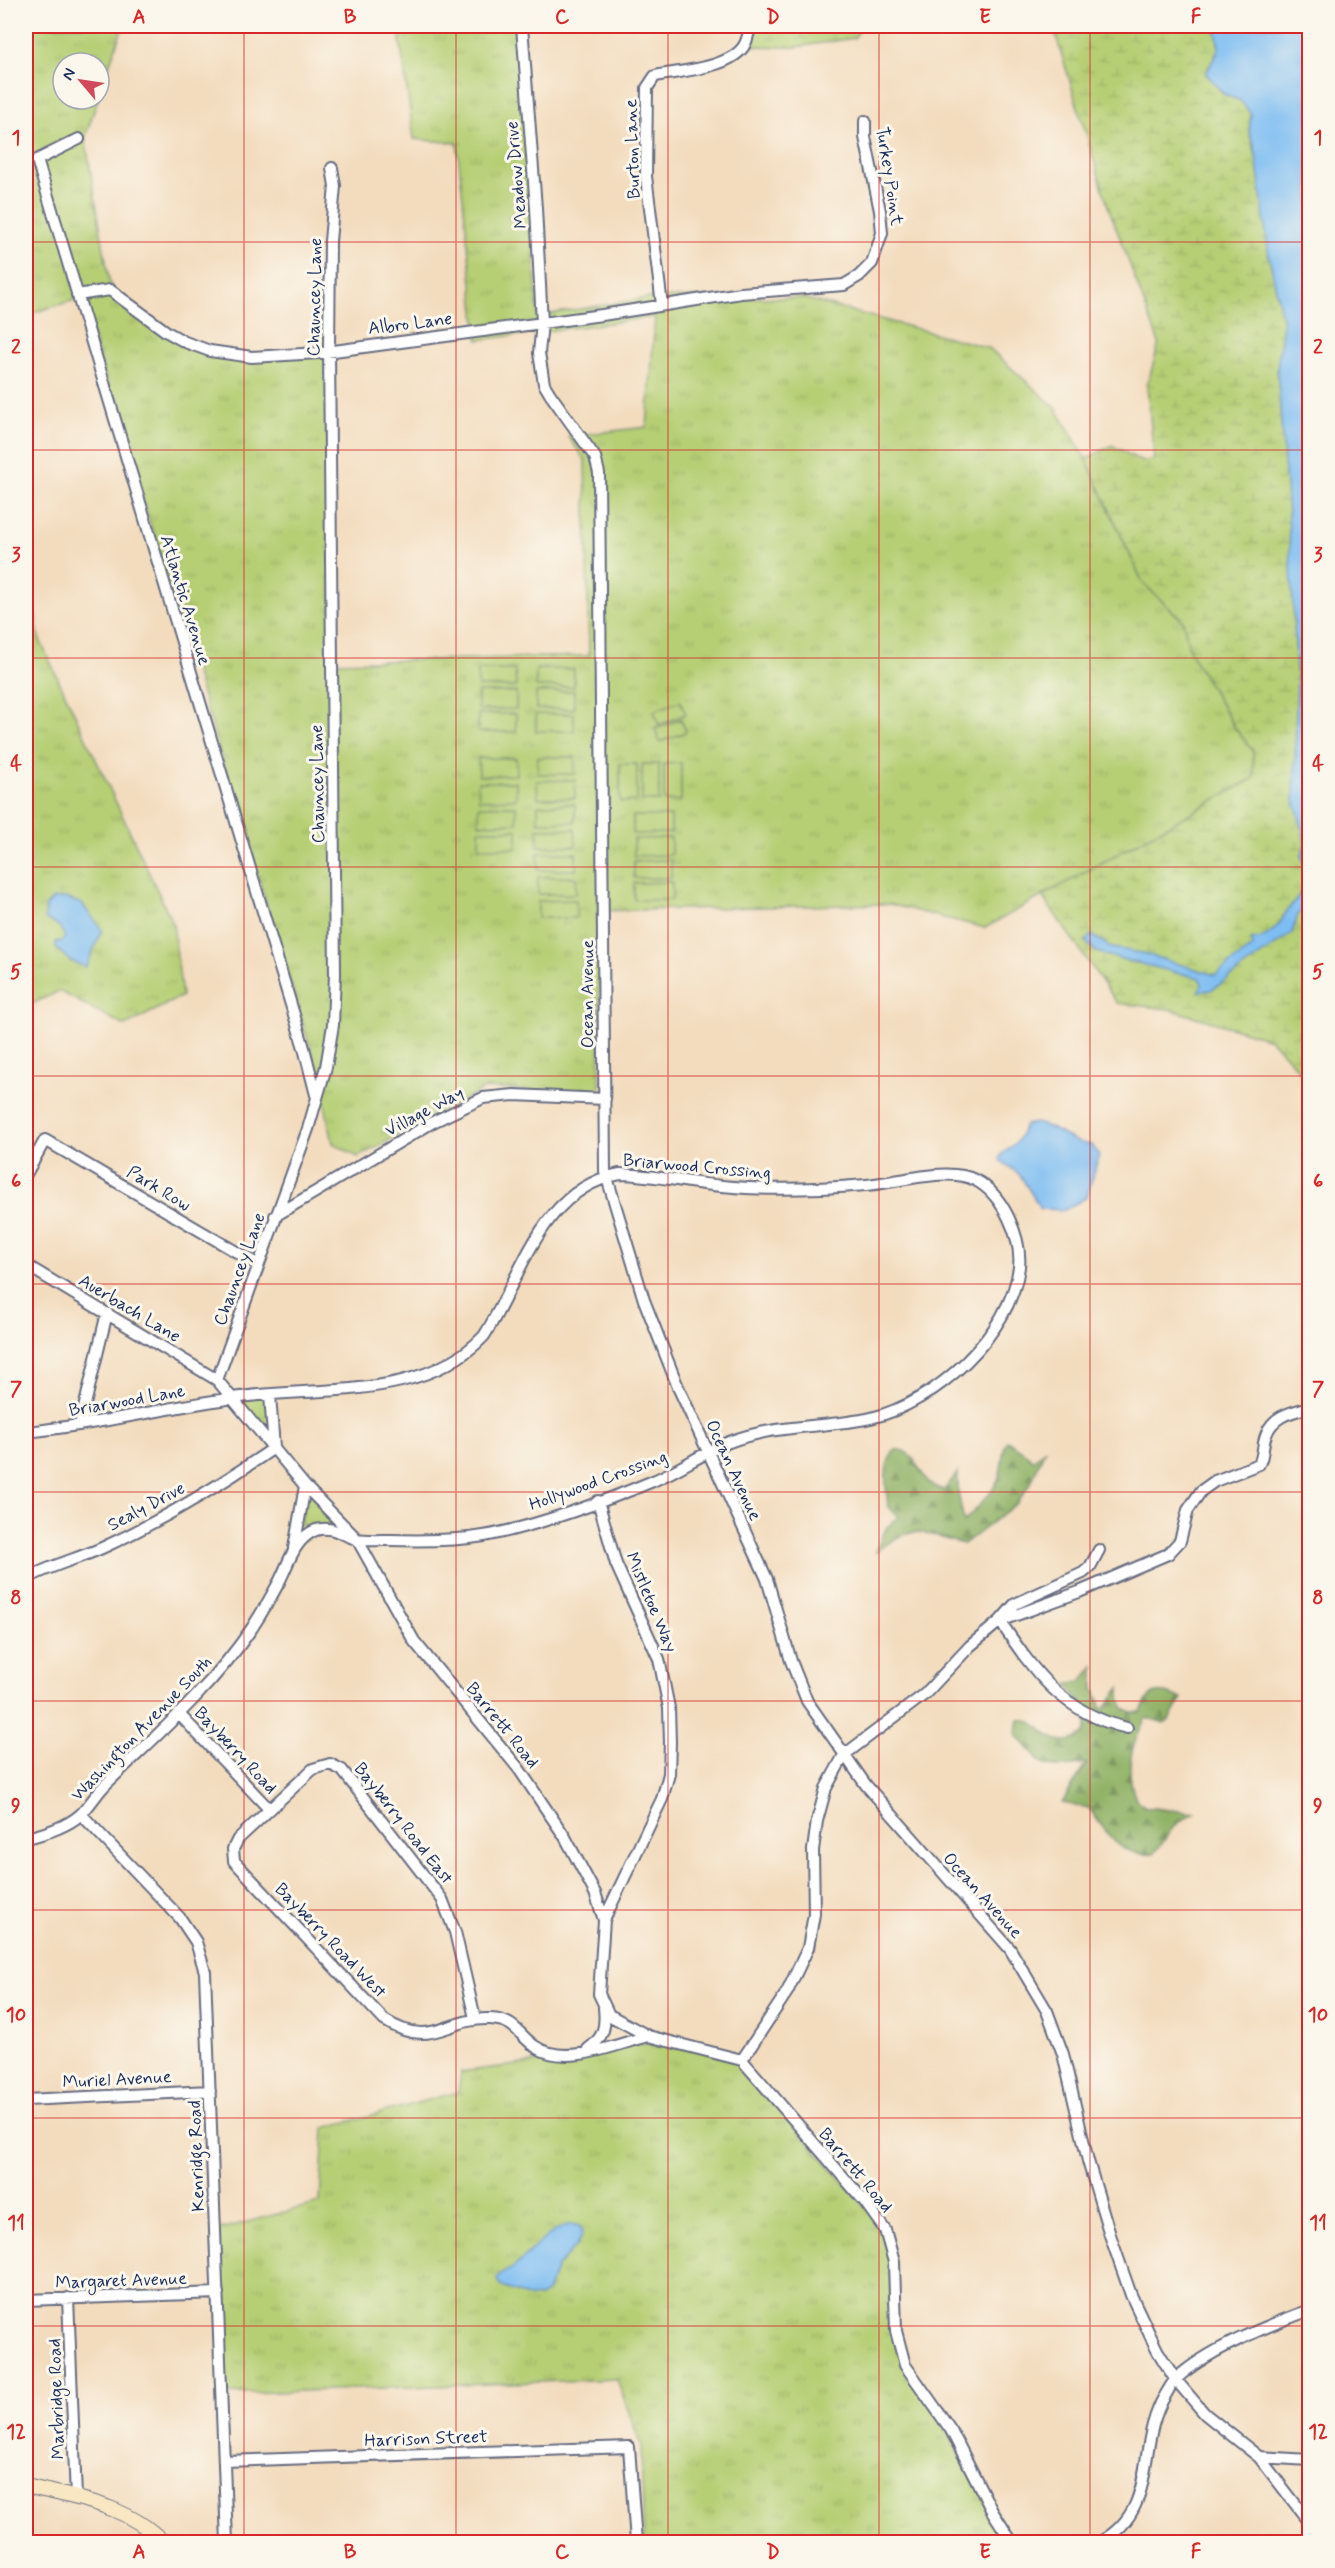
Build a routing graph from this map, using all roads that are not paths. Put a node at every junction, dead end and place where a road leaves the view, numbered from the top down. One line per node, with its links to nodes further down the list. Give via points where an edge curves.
1 (522, 26): 11 (street, Meadow Drive)
2 (750, 26): 10 (street, Burton Lane, via 745,45 734,57 720,64 655,76 646,88 646,176)
3 (865, 122): 8 (street, Turkey Point, via 882,233 872,263 844,285)
4 (79, 140): 5 (street)
5 (37, 160): 6 (street); 9 (street, Atlantic Avenue)
6 (26, 164)
7 (332, 168): 12 (street, Chauncey Lane, via 335,186)
8 (765, 291): 10 (street, Albro Lane)
9 (77, 295): 12 (street, Albro Lane, via 111,290 167,332 210,351 252,357); 13 (street, Atlantic Avenue)
10 (662, 305): 11 (street, Albro Lane)
11 (542, 322): 12 (street, Albro Lane); 14 (street, Ocean Avenue, via 539,352 544,384 594,457 599,473)
12 (329, 350): 13 (street, Chauncey Lane, via 335,974 331,1043)
13 (316, 1095): 17 (street, Chauncey Lane, via 308,1129)
14 (605, 1099): 16 (street, Ocean Avenue); 17 (street, Village Way, via 514,1095 483,1098 433,1122)
15 (26, 1174): 19 (street, Park Row, via 45,1140)
16 (606, 1176): 18 (street, Briarwood Crossing, via 640,1174 760,1189 829,1188 961,1176 980,1183 994,1196); 23 (street, Briarwood Crossing, via 588,1185 542,1227 497,1315 468,1352 442,1368 409,1379); 29 (street, Ocean Avenue, via 644,1300)
17 (275, 1216): 19 (street, Chauncey Lane)
18 (1012, 1230): 29 (street, Hollywood Crossing, via 1019,1268 1010,1297 981,1347 946,1380 877,1417 766,1432 729,1442)
19 (257, 1264): 22 (street, Chauncey Lane)
20 (26, 1265): 21 (street, Auerbach Lane)
21 (107, 1313): 22 (street, Auerbach Lane); 26 (street)
22 (217, 1380): 24 (street)
23 (270, 1395): 24 (street, Briarwood Crossing); 28 (street)
24 (234, 1398): 26 (street, Briarwood Lane); 28 (street, Barrett Road)
25 (1310, 1407): 36 (street, via 1275,1420 1266,1435 1259,1464 1200,1491 1188,1510 1180,1541 1168,1554)
26 (80, 1425): 27 (street, Briarwood Lane)
27 (26, 1432)
28 (274, 1448): 30 (street, Barrett Road); 35 (street, Sealy Drive, via 169,1515)
29 (708, 1454): 31 (street, Hollywood Crossing, via 653,1481); 39 (street, Ocean Avenue, via 767,1579 807,1701)
30 (305, 1486): 32 (street, Barrett Road); 34 (street, Washington Avenue South)
31 (598, 1501): 32 (street, Hollywood Crossing, via 486,1535 437,1541); 43 (street, Mistletoe Way, via 616,1564 659,1659 669,1708 670,1742 669,1774 662,1799)
32 (357, 1539): 34 (street, Washington Avenue South, via 326,1528 306,1535); 43 (street, Barrett Road, via 414,1641 502,1747 565,1837 595,1893)
33 (1099, 1550): 36 (street, via 1083,1573 1015,1604)
34 (293, 1552): 37 (street, Washington Avenue South, via 252,1628 217,1674)
35 (26, 1579)
36 (1000, 1621): 38 (street, via 1032,1669 1056,1694 1095,1717); 39 (street, via 970,1646 925,1694)
37 (179, 1714): 40 (street, Bayberry Road); 41 (street, Washington Avenue South, via 98,1791)
38 (1127, 1728)
39 (844, 1755): 48 (street, via 826,1788 817,1821 813,1850 814,1914 808,1948 787,1992); 55 (street, Ocean Avenue, via 900,1826 1010,1949 1034,1986 1064,2054 1088,2161 1110,2235 1144,2323)
40 (269, 1809): 45 (street, Bayberry Road East, via 313,1769 330,1764 342,1770 442,1899 455,1932); 45 (street, Bayberry Road West, via 238,1839 233,1849 234,1861 384,2020 408,2032 426,2034)
41 (81, 1814): 42 (street, Washington Avenue South, via 62,1827); 49 (street, Kenridge Road, via 180,1918 196,1942 205,1972)
42 (26, 1838)
43 (604, 1920): 44 (street, Barrett Road, via 598,1994)
44 (604, 2007): 46 (street, via 615,2020); 47 (street, Barrett Road, via 603,2033)
45 (475, 2019): 47 (street, via 508,2022 546,2052)
46 (648, 2036): 47 (street); 48 (street)
47 (583, 2052)
48 (742, 2060): 65 (street, Barrett Road, via 885,2230 894,2262 896,2331 905,2366 951,2430)
49 (210, 2091): 50 (street, Muriel Avenue); 51 (street, Kenridge Road)
50 (26, 2100)
51 (218, 2293): 52 (street, Margaret Avenue); 58 (street, Kenridge Road)
52 (68, 2298): 53 (street, Margaret Avenue); 60 (street, Marbridge Road)
53 (26, 2300)
54 (1310, 2310): 55 (street, via 1223,2347)
55 (1175, 2379): 56 (street, Ocean Avenue, via 1205,2414); 66 (street, via 1153,2420 1141,2496 1120,2529)
56 (1259, 2457): 57 (street); 61 (street, Ocean Avenue)
57 (1310, 2460)
58 (224, 2461): 63 (street, Kenridge Road); 64 (street, Harrison Street, via 629,2447)
59 (26, 2486): 60 (main road)
60 (76, 2498): 62 (main road, via 123,2512)
61 (1310, 2523)
62 (163, 2542)
63 (227, 2542)
64 (636, 2542)
65 (1012, 2542)
66 (1100, 2542)

